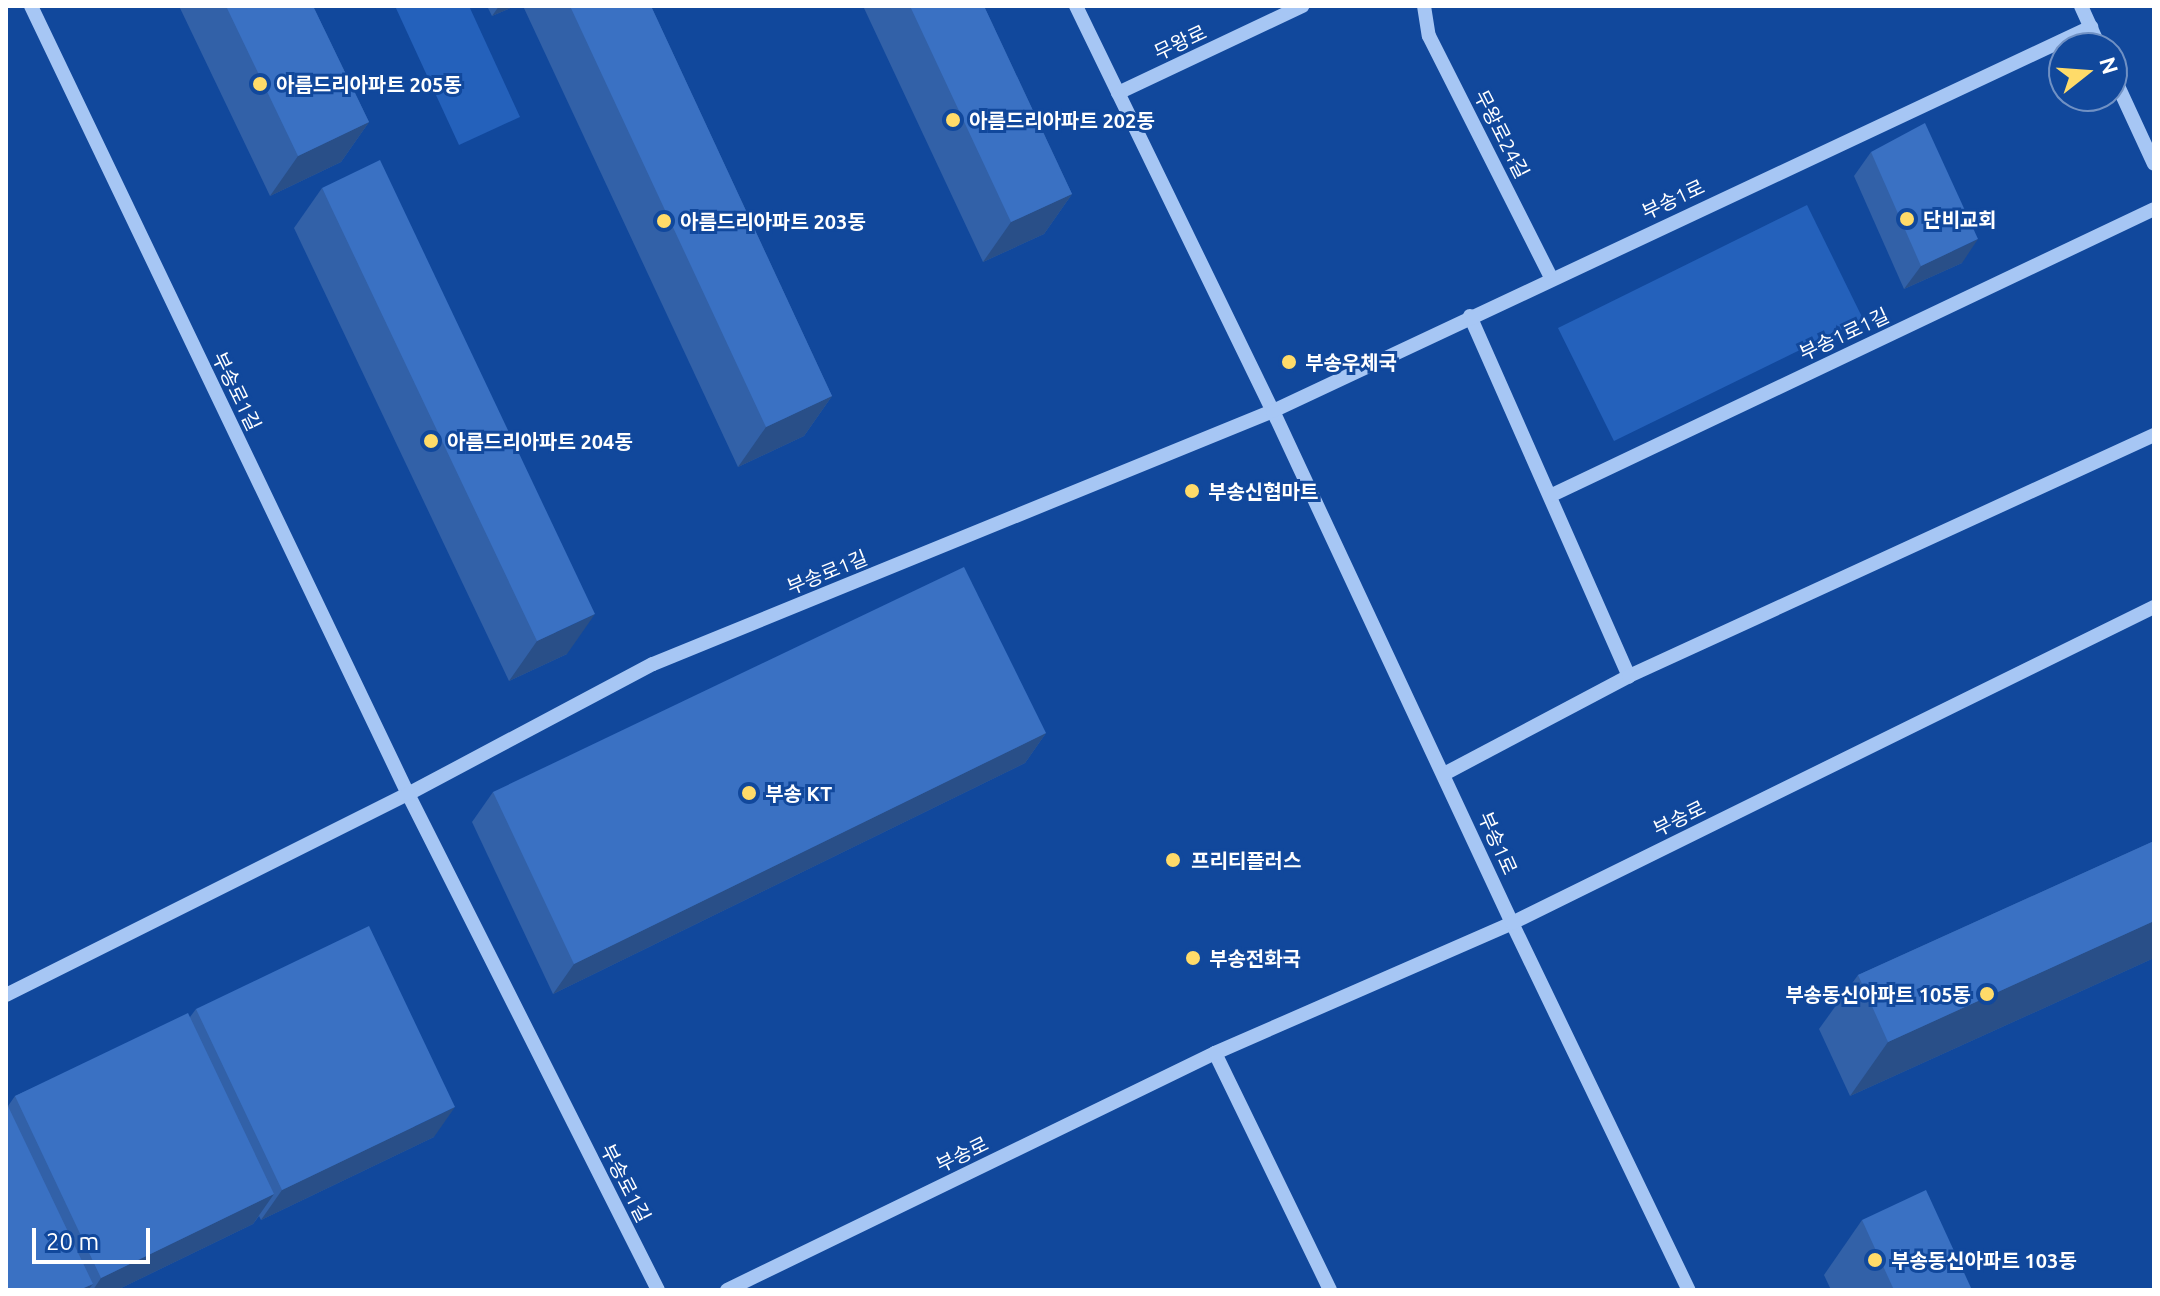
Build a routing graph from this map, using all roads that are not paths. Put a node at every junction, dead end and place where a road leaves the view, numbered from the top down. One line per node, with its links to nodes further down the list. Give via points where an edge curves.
1 (31, 6): 20 (street, 부송로1길)
2 (1076, 6): 8 (street, 부송1로)
3 (1302, 6): 8 (street, 무왕로)
4 (1424, 6): 12 (street, 무왕로24길, via 1429,36)
5 (2081, 6): 6 (street)
6 (2091, 27): 7 (street); 12 (street, 부송1로)
7 (2093, 32)
8 (1118, 93): 14 (street, 부송1로)
9 (2128, 108): 10 (street)
10 (2154, 164)
11 (2154, 209): 16 (street, 부송1로1길)
12 (1551, 278): 13 (street, 부송1로)
13 (1470, 316): 14 (street, 부송1로); 16 (street)
14 (1273, 411): 19 (street, 부송1로); 20 (street, 부송로1길, via 653,664)
15 (2154, 435): 18 (street)
16 (1552, 495): 18 (street)
17 (2154, 607): 21 (street, 부송로)
18 (1629, 676): 19 (street)
19 (1444, 774): 21 (street, 부송1로)
20 (408, 794): 22 (street, 부송로1길); 24 (street, 부송로1길)
21 (1512, 923): 23 (street, 부송로); 27 (street, 부송1로)
22 (6, 995)
23 (1215, 1053): 25 (street, 부송로); 26 (street)
24 (658, 1290)
25 (727, 1290)
26 (1330, 1290)
27 (1689, 1290)

